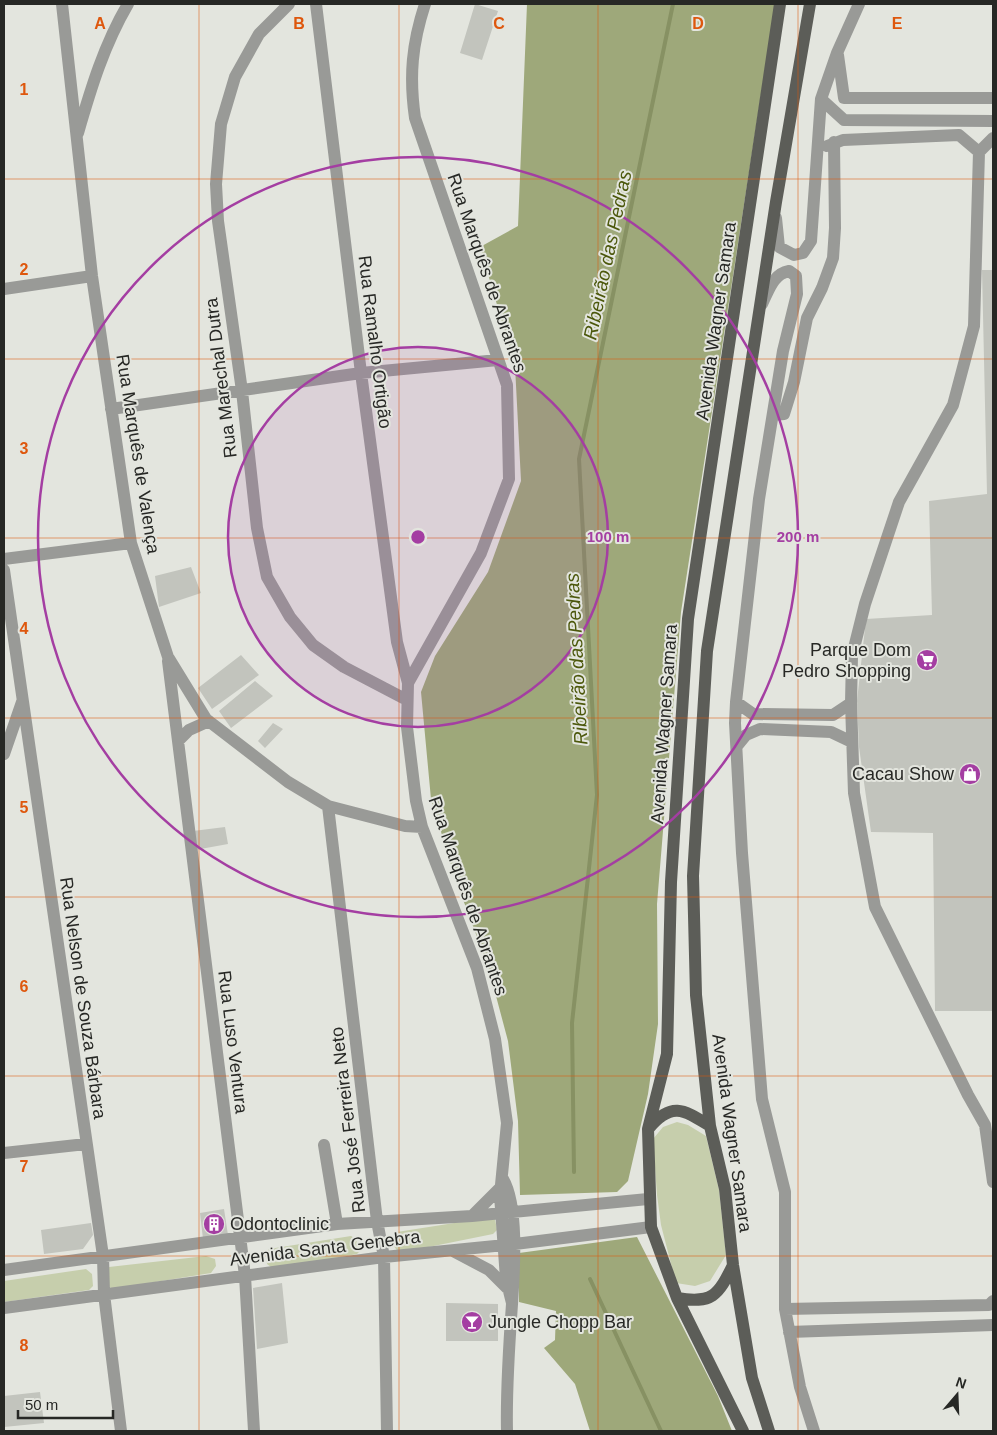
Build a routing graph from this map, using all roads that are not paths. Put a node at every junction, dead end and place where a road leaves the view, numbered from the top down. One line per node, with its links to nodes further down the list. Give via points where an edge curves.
1 (62, 4): 14 (street)
2 (128, 4): 14 (street, Rua Marquês de Valença, via 112,30 93,79)
3 (289, 4): 26 (street, Rua Marechal Dutra, via 259,34 235,77 221,124 216,184 218,221)
4 (316, 4): 25 (street, Rua Ramalho Ortigão)
5 (424, 4): 24 (street, Rua Marquês de Abrantes, via 414,38 412,96 415,118)
6 (780, 4): 46 (main road, Avenida Wagner Samara, via 688,619 671,882 667,1054)
7 (810, 4): 18 (main road, Avenida Wagner Samara)
8 (859, 4): 9 (street)
9 (838, 52): 10 (street, via 844,98); 11 (street)
10 (993, 98)
11 (821, 99): 12 (street, via 844,120); 17 (street)
12 (993, 121)
13 (993, 138): 16 (street)
14 (76, 140): 21 (street, Rua Marquês de Valença)
15 (834, 142): 16 (street, via 959,136); 17 (street); 20 (street)
16 (979, 152): 37 (street, via 974,326 953,405 899,502 870,590 852,656)
17 (817, 155): 19 (street)
18 (776, 202): 19 (street, via 779,247 784,252 803,253 811,241); 23 (main road, Avenida Wagner Samara)
19 (812, 228): 20 (street)
20 (835, 228): 28 (street, via 833,258 807,318 794,382)
21 (92, 276): 22 (street); 27 (street, Rua Marquês de Valença)
22 (4, 289)
23 (759, 309): 28 (street, via 780,273 789,271 796,276 797,294 783,351); 45 (main road, Avenida Wagner Samara, via 706,670 694,876 696,995)
24 (498, 360): 25 (street); 33 (street, Rua Marquês de Abrantes, via 507,385 509,479 481,553)
25 (361, 373): 26 (street); 33 (street, Rua Ramalho Ortigão, via 397,642)
26 (242, 391): 27 (street); 34 (street, Rua Marechal Dutra, via 257,528 267,577 290,617 314,644 344,667)
27 (111, 408): 29 (street, Rua Marquês de Valença)
28 (779, 414): 36 (street, via 759,499)
29 (131, 543): 30 (street); 32 (street, Rua Marquês de Valença)
30 (4, 559)
31 (4, 570): 35 (street, Rua Nelson de Souza Bárbara)
32 (168, 657): 38 (street, Rua Marquês de Valença); 39 (street, Rua Luso Ventura)
33 (408, 684): 34 (street, Rua Marquês de Abrantes)
34 (407, 700): 44 (street, Rua Marquês de Abrantes, via 407,727)
35 (23, 701): 42 (street); 47 (street, Rua Nelson de Souza Bárbara)
36 (736, 702): 37 (street, via 754,714 803,715 833,715); 41 (street)
37 (851, 703): 40 (street)
38 (209, 721): 39 (street, via 189,730); 43 (street, Rua Marquês de Valença, via 288,782)
39 (178, 741): 58 (street, Rua Luso Ventura)
40 (852, 742): 41 (street, via 831,732 760,729 746,735); 50 (street, via 854,793 875,908 985,1125)
41 (737, 746): 72 (street, via 743,878 762,1099 785,1192)
42 (4, 754)
43 (328, 806): 44 (street, Rua Marquês de Valença, via 405,826); 55 (street, Rua José Ferreira Neto)
44 (422, 827): 51 (street, Rua Marquês de Abrantes, via 477,968 495,1039 507,1123)
45 (710, 1126): 46 (main road, via 688,1112 676,1109 659,1115); 63 (main road, Avenida Wagner Samara, via 725,1189)
46 (648, 1129): 52 (main road, Avenida Wagner Samara)
47 (86, 1144): 49 (street); 61 (street, Rua Nelson de Souza Bárbara)
48 (324, 1145): 56 (street)
49 (4, 1153)
50 (993, 1182)
51 (502, 1183): 53 (street, Rua Marquês de Abrantes); 54 (street)
52 (648, 1199): 53 (street, Avenida Santa Genebra); 57 (main road, Avenida Wagner Samara)
53 (506, 1213): 54 (street, Avenida Santa Genebra); 59 (street, Rua Marquês de Abrantes)
54 (472, 1216): 55 (street, Avenida Santa Genebra)
55 (377, 1220): 56 (street, Avenida Santa Genebra); 62 (street, Rua José Ferreira Neto)
56 (337, 1224): 58 (street, Avenida Santa Genebra)
57 (651, 1227): 59 (street, Avenida Santa Genebra); 68 (main road, Avenida Wagner Samara)
58 (240, 1238): 61 (street, Avenida Santa Genebra); 65 (street, Rua Luso Ventura)
59 (509, 1245): 60 (street, Avenida Santa Genebra); 66 (street, Rua Marquês de Abrantes); 70 (street, Rua Marquês de Abrantes, via 515,1278)
60 (453, 1251): 62 (street, Avenida Santa Genebra); 66 (street, via 489,1270)
61 (102, 1256): 64 (street, Avenida Santa Genebra); 67 (street, Rua Nelson de Souza Bárbara)
62 (384, 1257): 65 (street, Avenida Santa Genebra); 78 (street, Rua José Ferreira Neto)
63 (732, 1265): 68 (main road, via 722,1286 711,1297 697,1301); 81 (main road, Avenida Wagner Samara, via 752,1378)
64 (4, 1270)
65 (245, 1276): 67 (street, Avenida Santa Genebra); 77 (street, Rua Luso Ventura)
66 (507, 1288): 70 (street, Rua Marquês de Abrantes)
67 (104, 1294): 71 (street, Avenida Santa Genebra); 76 (street, Rua Nelson de Souza Bárbara)
68 (677, 1298): 80 (main road, Avenida Wagner Samara)
69 (993, 1301): 72 (street, via 989,1305)
70 (512, 1303): 79 (street, Rua Marquês de Abrantes)
71 (8, 1308): 73 (street)
72 (784, 1309): 75 (street)
73 (4, 1318)
74 (993, 1325): 75 (street)
75 (789, 1332): 82 (street, via 800,1387)
76 (122, 1431)
77 (254, 1431)
78 (387, 1431)
79 (507, 1431)
80 (743, 1431)
81 (769, 1431)
82 (814, 1431)

